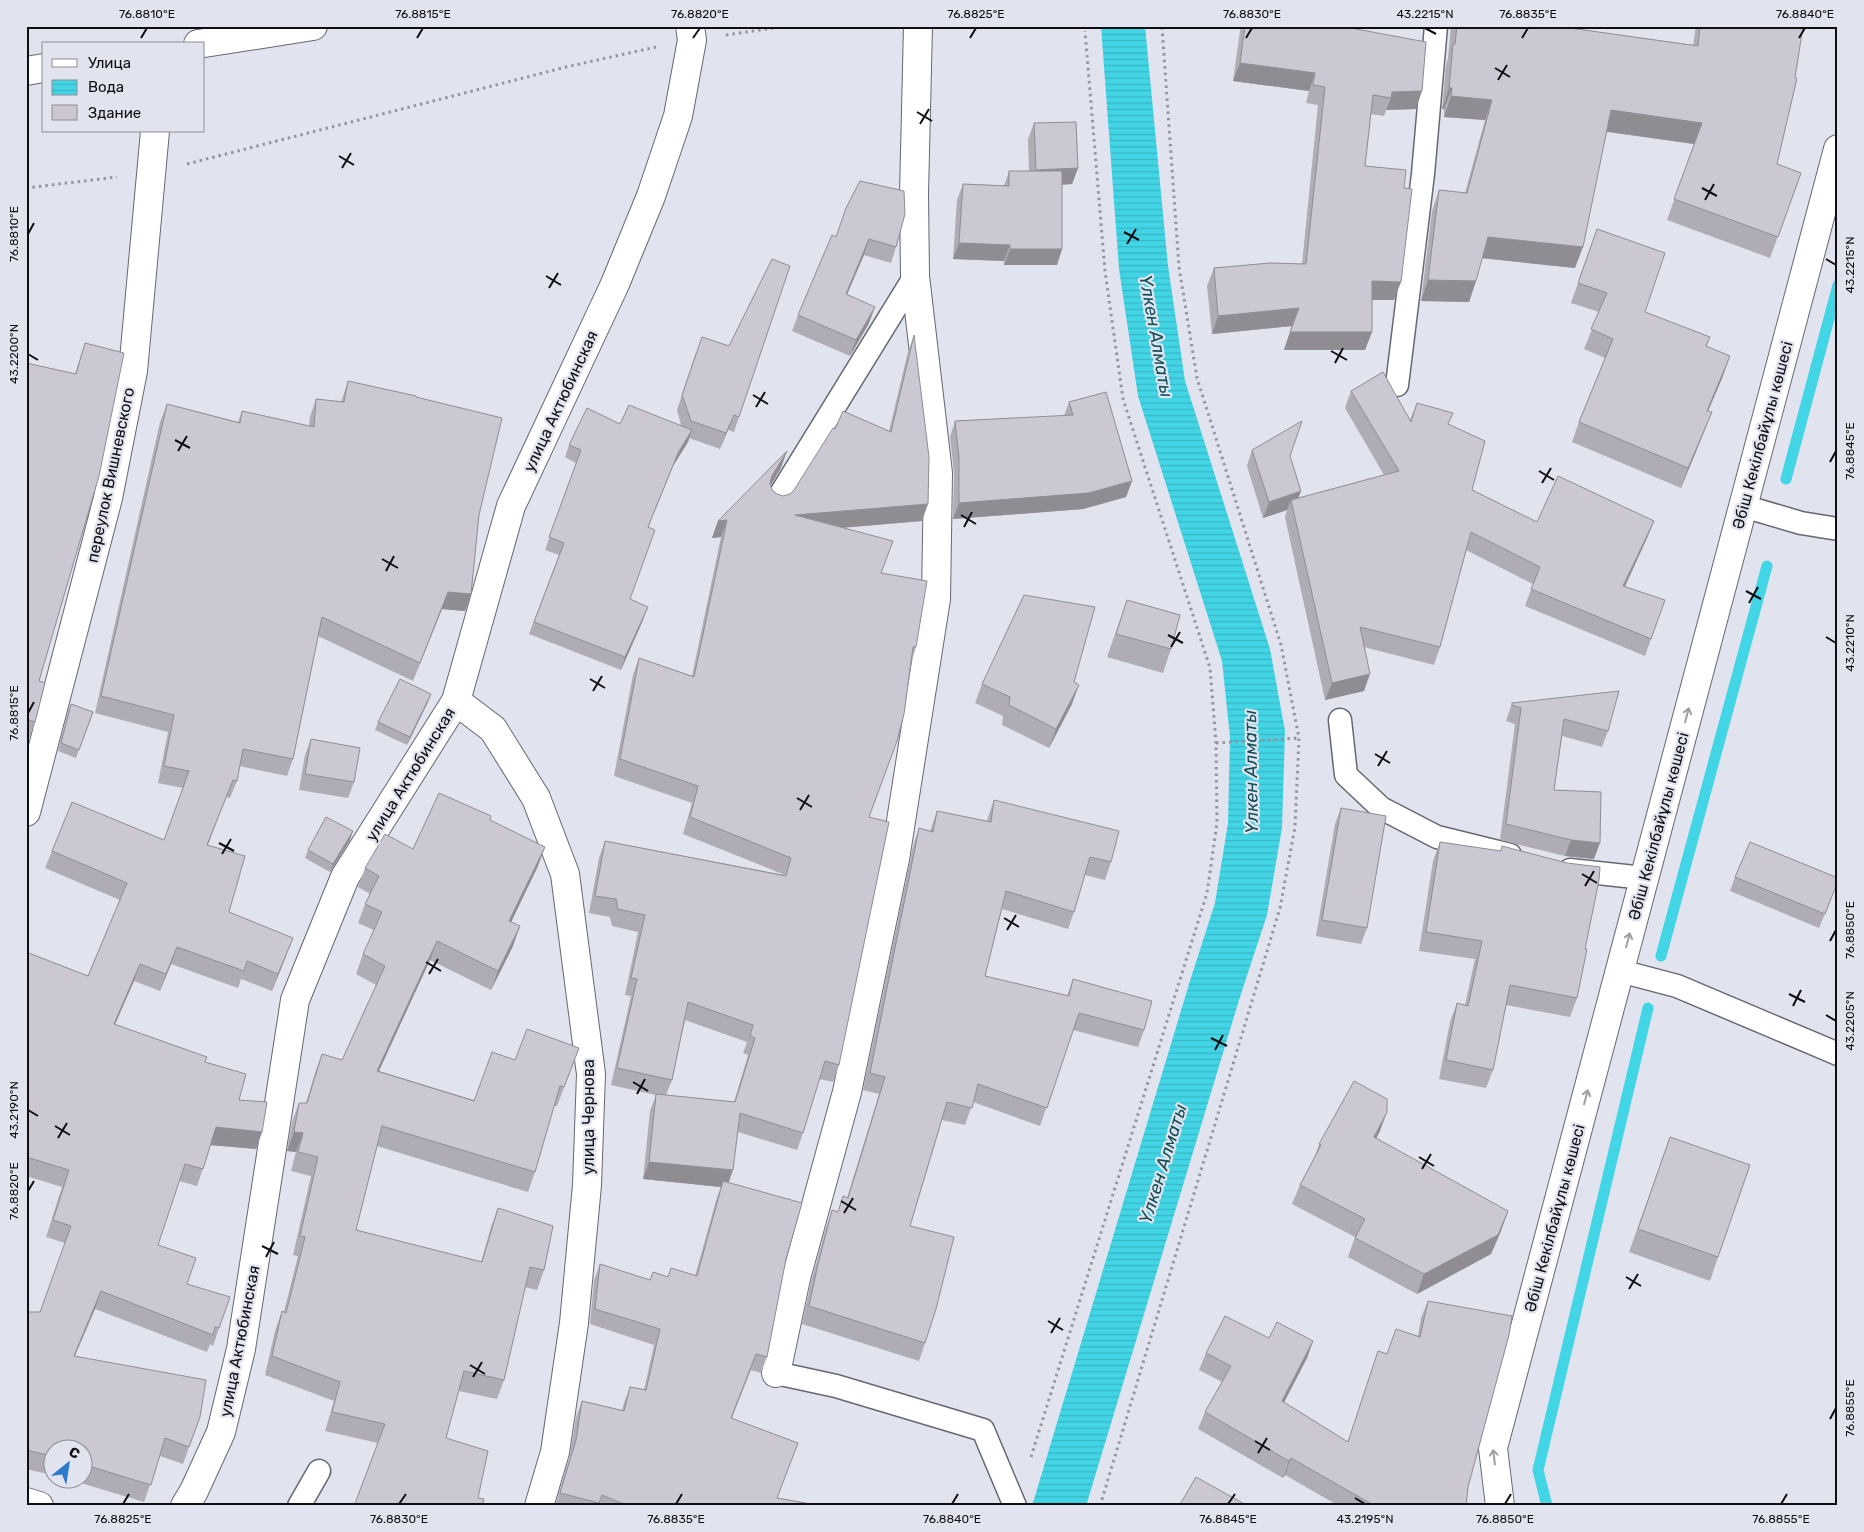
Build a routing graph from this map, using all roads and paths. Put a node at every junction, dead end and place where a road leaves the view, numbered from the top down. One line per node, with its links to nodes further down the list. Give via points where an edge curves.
1 (314, 26): 8 (street)
2 (788, 26): 7 (path)
3 (918, 26): 15 (street)
4 (1436, 26): 16 (lane, via 1423,174)
5 (1162, 27): 22 (path, via 1179,267 1197,378 1281,645)
6 (1085, 31): 23 (path, via 1105,271 1123,399 1210,668)
7 (691, 33): 13 (path); 20 (street, улица Актюбинская, via 678,116 651,196 615,284 511,506)
8 (205, 43)
9 (42, 68): 10 (street)
10 (26, 71)
11 (156, 132): 13 (street, переулок Вишневского)
12 (1838, 149): 18 (street, Әбіш Кекілбайұлы көшесі)
13 (152, 173): 14 (path); 24 (street, переулок Вишневского, via 132,371 108,498)
14 (26, 188)
15 (915, 276): 17 (lane); 28 (street, via 938,473 936,598 894,859 847,1092 796,1278)
16 (1396, 385)
17 (777, 500)
18 (1743, 506): 19 (lane, via 1801,523); 25 (street, Әбіш Кекілбайұлы көшесі, one-way to 18)
19 (1838, 529)
20 (456, 701): 33 (street, улица Актюбинская, via 345,877 295,1000 241,1349 221,1432); 35 (street, улица Чернова, via 493,729 536,798 566,874 591,1074 587,1184 574,1323 555,1452)
21 (1340, 720): 25 (lane, via 1346,774 1381,808 1437,837 1543,864)
22 (1299, 738): 23 (path); 37 (path, via 1295,827 1280,908)
23 (1216, 743): 29 (path, via 1217,823 1207,893)
24 (26, 812)
25 (1644, 878): 26 (street, Әбіш Кекілбайұлы көшесі, one-way to 25)
26 (1620, 971): 27 (lane, via 1677,986); 38 (street, Әбіш Кекілбайұлы көшесі, one-way to 26, via 1493,1448)
27 (1838, 1054)
28 (776, 1373): 36 (lane, via 836,1386 983,1430)
29 (1031, 1458)
30 (318, 1471): 34 (lane)
31 (26, 1502): 32 (street)
32 (39, 1506)
33 (185, 1506)
34 (299, 1506)
35 (539, 1506)
36 (1015, 1506)
37 (1100, 1506)
38 (1500, 1506)

